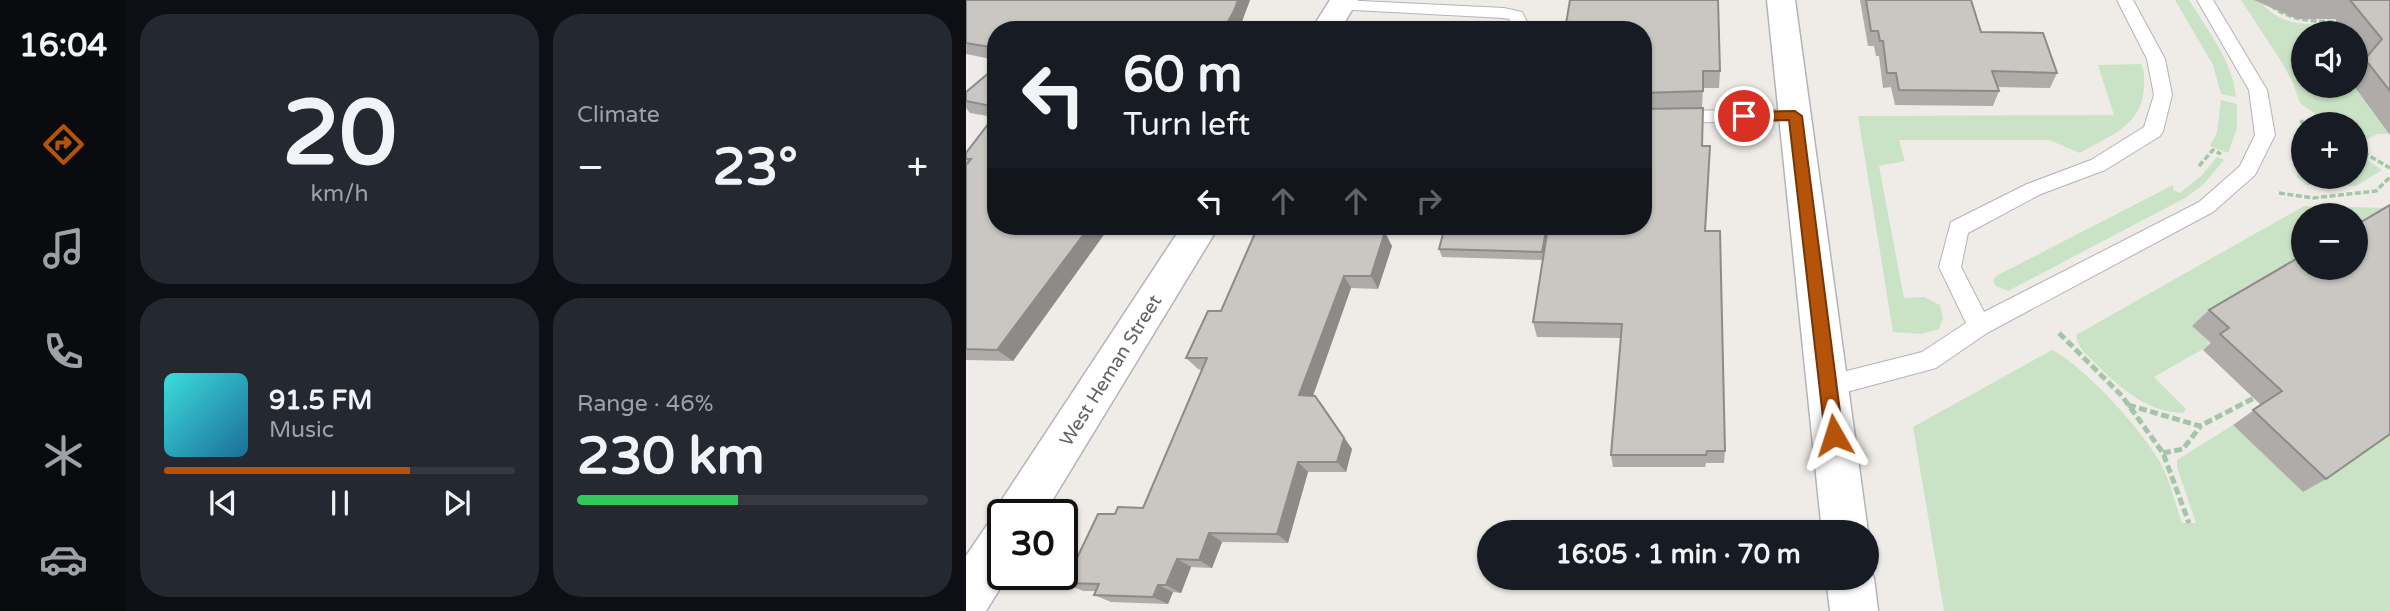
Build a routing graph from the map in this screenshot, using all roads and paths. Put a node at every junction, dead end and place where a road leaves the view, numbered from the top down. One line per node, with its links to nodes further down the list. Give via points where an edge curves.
1 (1780, 0): 9 (street)
2 (2124, 0): 16 (lane, via 2156,59 2163,95 2153,131 2098,165 2034,189 1958,228 1950,267)
3 (2205, 0): 16 (lane, via 2258,90 2264,135 2248,170 2206,207)
4 (2265, 0): 8 (path, via 2272,9)
5 (1342, 2): 6 (street); 7 (lane, via 1504,13)
6 (1330, 21)
7 (1518, 21)
8 (2300, 21)
9 (1795, 116): 10 (lane); 18 (street)
10 (1652, 117)
11 (2368, 155): 12 (path)
12 (2390, 168)
13 (2390, 177): 14 (path, via 2376,191 2313,198)
14 (2279, 193)
15 (1195, 235): 23 (street, West Heman Street)
16 (1979, 326): 18 (lane, via 1928,361)
17 (2059, 333): 20 (path)
18 (1828, 386): 24 (street)
19 (2254, 398): 21 (path)
20 (2127, 404): 21 (path); 22 (path)
21 (2200, 426): 22 (path, via 2183,449)
22 (2163, 453): 25 (path)
23 (1028, 499)
24 (1844, 520)
25 (2189, 523)
26 (987, 566): 28 (street)
27 (1851, 590): 29 (street)
28 (966, 599)
29 (1854, 611)

